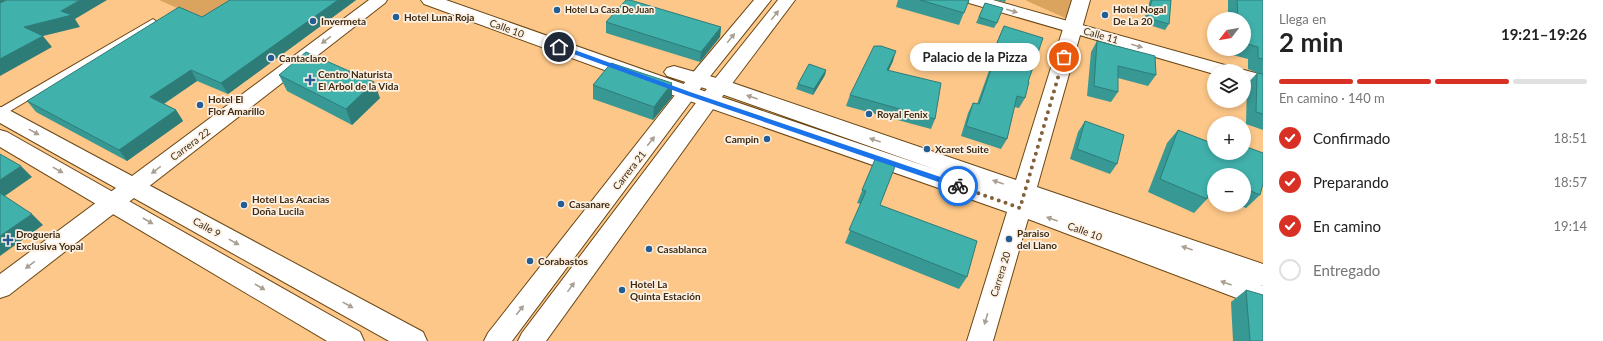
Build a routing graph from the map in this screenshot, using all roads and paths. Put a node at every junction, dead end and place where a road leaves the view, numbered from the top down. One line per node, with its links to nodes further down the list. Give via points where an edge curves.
1 (380, 0): 17 (street, Carrera 22, one-way to 17)
2 (430, 0): 13 (main road, Calle 10)
3 (465, 0): 13 (main road, Calle 10)
4 (763, 0): 13 (street, Carrera 21, one-way to 4)
5 (787, 0): 14 (street, one-way to 5)
6 (975, 0): 9 (street, Calle 11, one-way to 9)
7 (1081, 0): 9 (main road, Carrera 20)
8 (153, 22): 15 (lane)
9 (1073, 28): 10 (street, Calle 11, one-way to 10); 18 (main road, Carrera 20)
10 (1207, 66)
11 (1251, 78): 12 (street)
12 (1263, 81)
13 (692, 87): 14 (main road, Calle 10); 25 (street, Carrera 21, one-way to 13)
14 (715, 93): 18 (main road, Calle 10, one-way to 14); 26 (street, one-way to 14)
15 (0, 114): 17 (main road, Calle 9, one-way to 17)
16 (0, 137): 19 (main road, one-way to 19)
17 (134, 186): 19 (street, Carrera 22); 24 (main road, Calle 9, one-way to 24)
18 (1022, 199): 20 (main road, Calle 10, one-way to 18); 22 (main road, Calle 10, one-way to 18); 27 (main road, Carrera 20, one-way to 27)
19 (114, 202): 21 (street, Carrera 22, one-way to 21); 23 (main road, one-way to 23)
20 (1263, 275)
21 (0, 288)
22 (1263, 297)
23 (350, 341)
24 (414, 341)
25 (497, 341)
26 (531, 341)
27 (980, 341)

